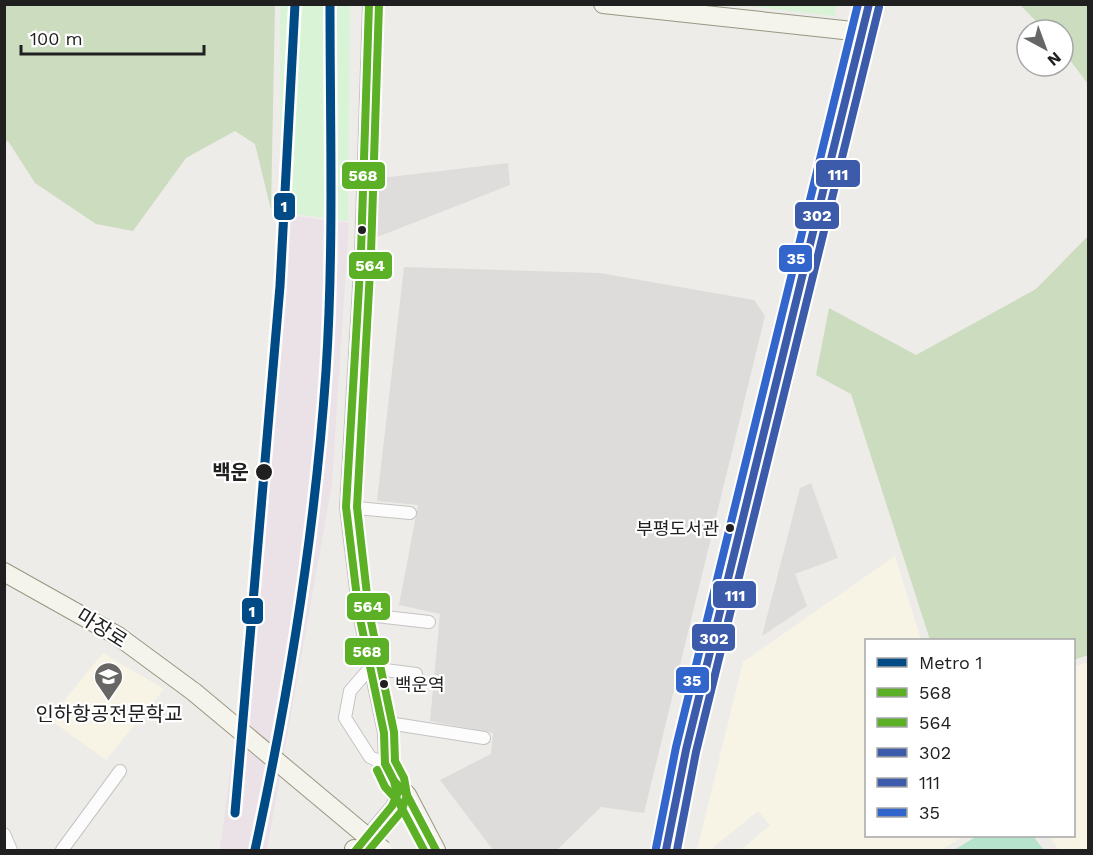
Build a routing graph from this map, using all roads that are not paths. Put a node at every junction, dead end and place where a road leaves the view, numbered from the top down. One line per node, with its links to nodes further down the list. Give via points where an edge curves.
1 (369, 4): 5 (street, via 362,243)
2 (603, 4): 4 (main road)
3 (869, 4): 4 (main road)
4 (862, 32): 23 (main road, via 672,806)
5 (346, 507): 6 (street); 8 (street)
6 (410, 513)
7 (4, 572): 21 (main road, 마장로, bridge, via 118,636 194,692)
8 (359, 614): 9 (street); 10 (street)
9 (429, 622)
10 (370, 668): 11 (street); 12 (street); 14 (street, via 350,691 345,718 370,757)
11 (416, 674)
12 (382, 722): 13 (street); 14 (street)
13 (484, 738)
14 (385, 764): 16 (street)
15 (120, 771): 19 (street)
16 (394, 781): 20 (street, via 397,795 392,806); 22 (main road, via 407,795)
17 (4, 834): 18 (street)
18 (11, 850)
19 (62, 850)
20 (354, 850)
21 (384, 850)
22 (436, 850)
23 (666, 850)

